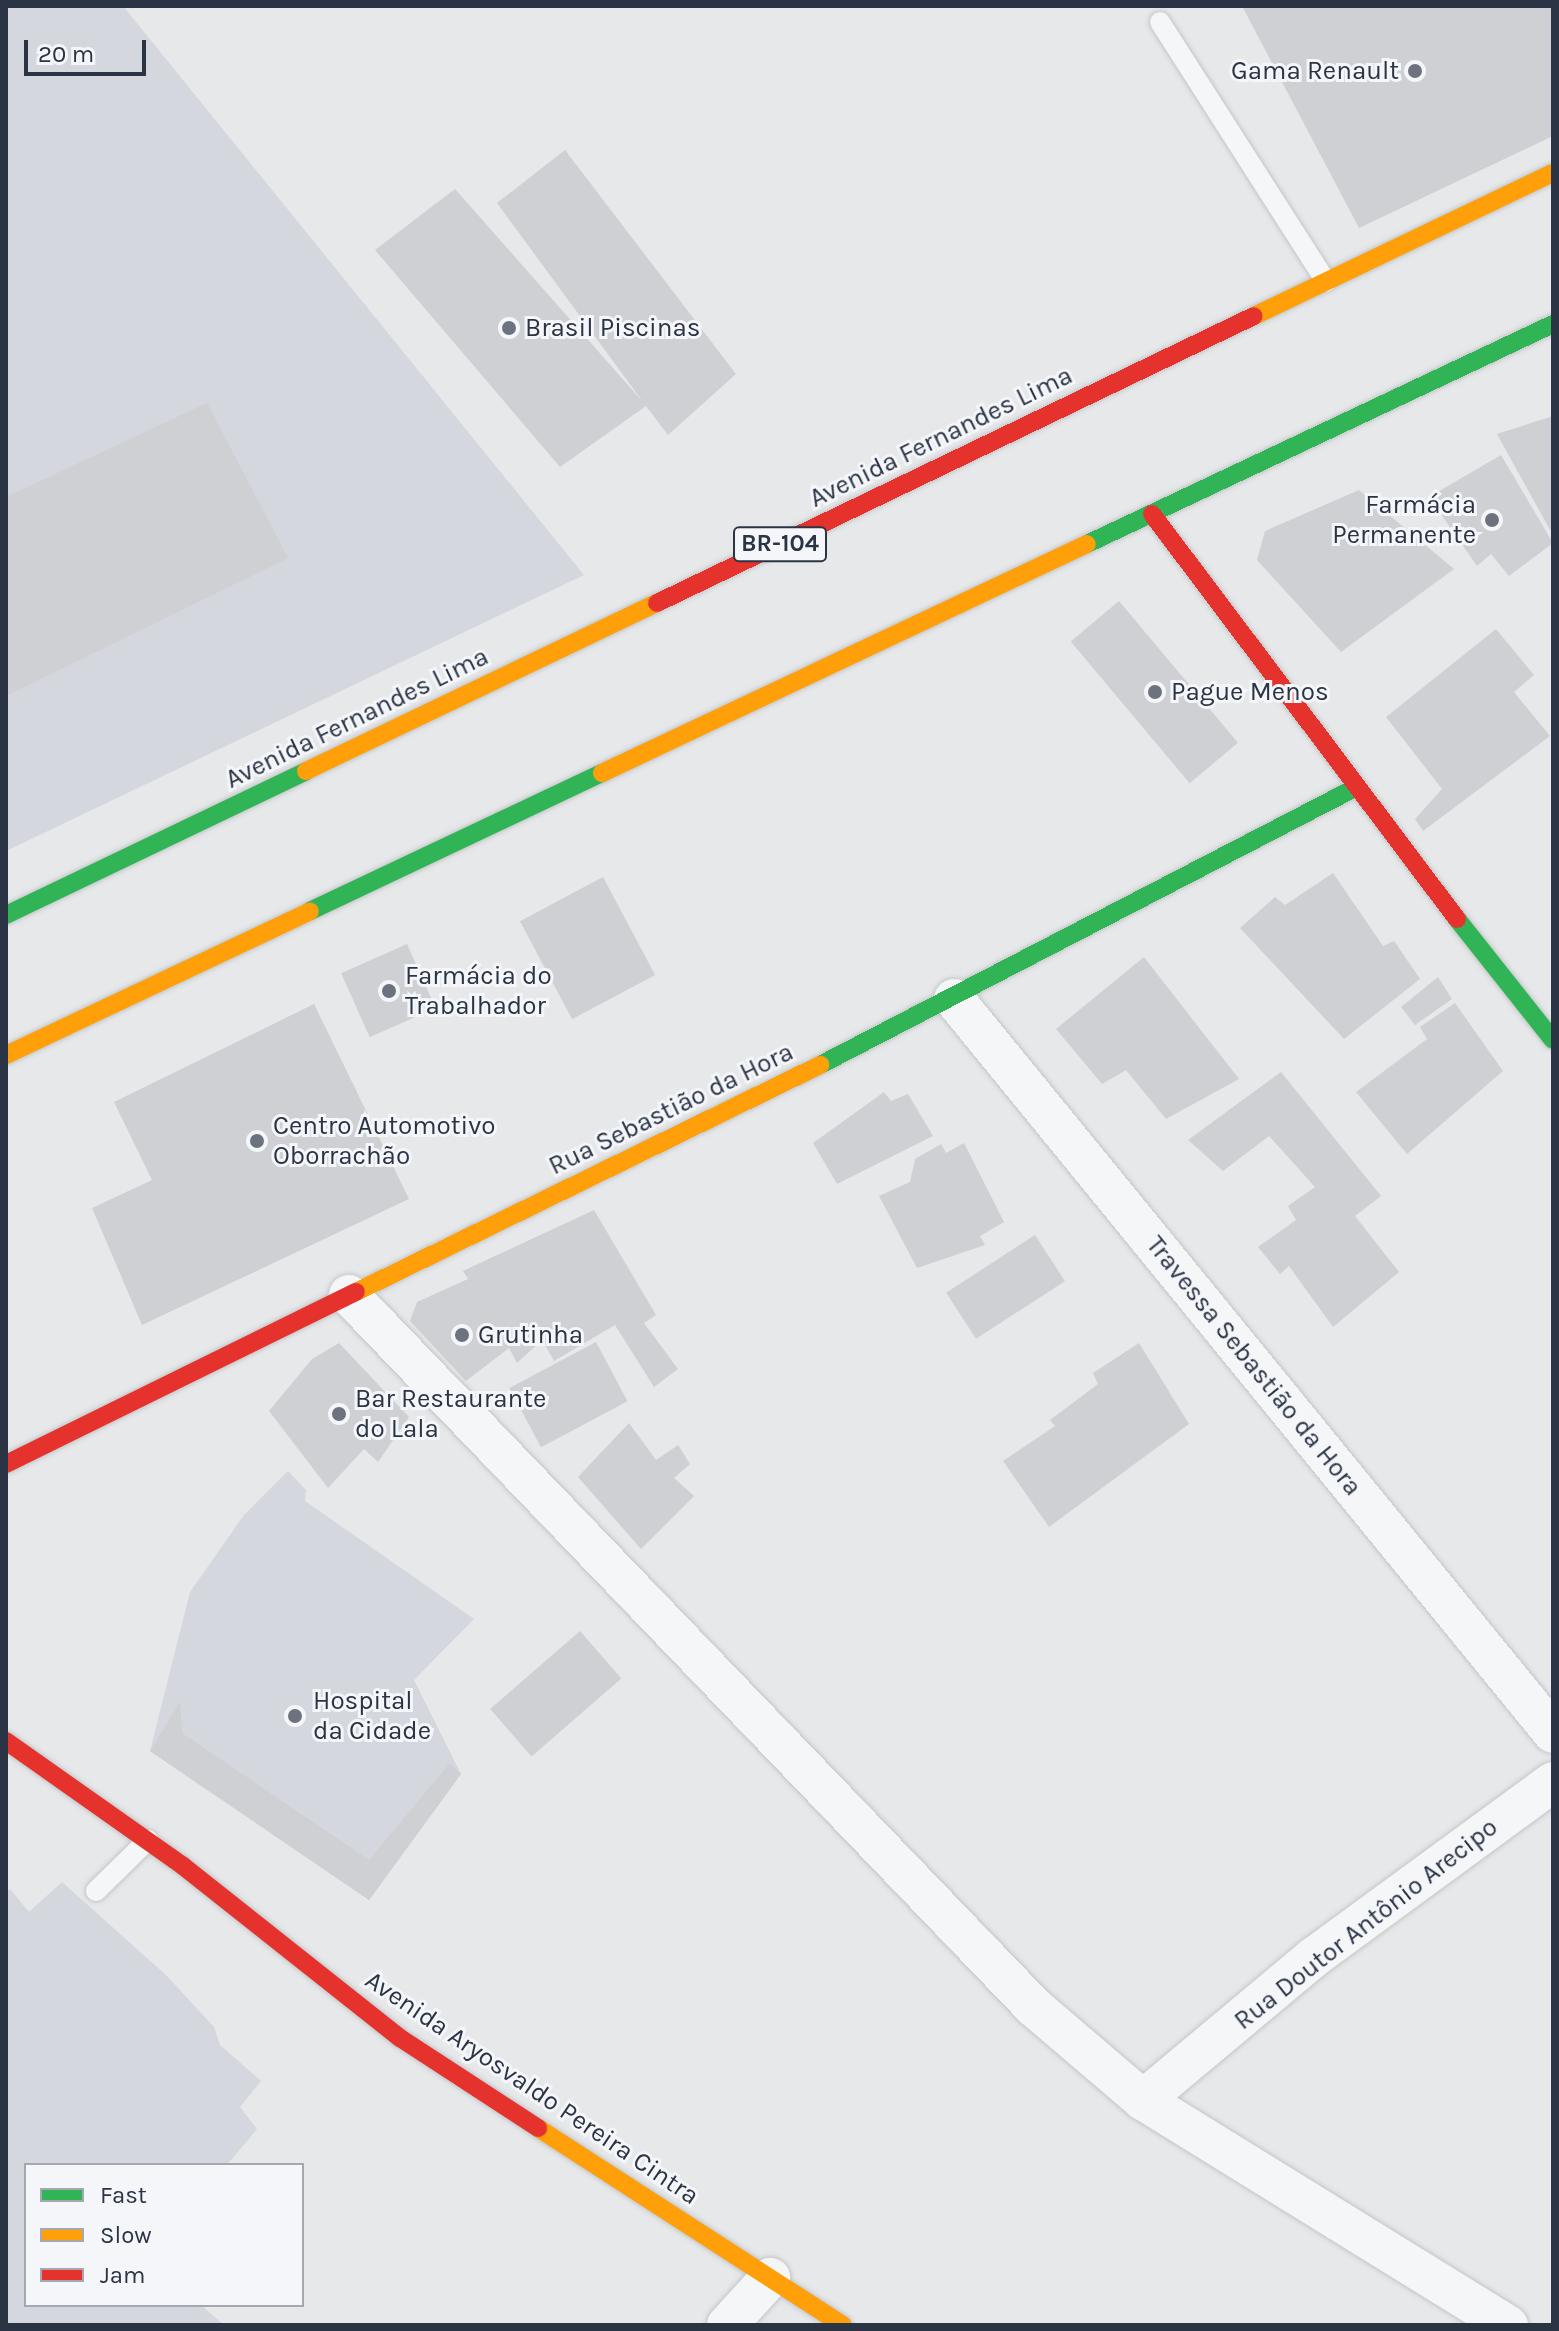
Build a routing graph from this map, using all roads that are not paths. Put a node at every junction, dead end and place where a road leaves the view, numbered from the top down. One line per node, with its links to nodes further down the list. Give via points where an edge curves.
1 (1160, 22): 3 (lane)
2 (1553, 173): 3 (main road, Avenida Fernandes Lima / BR-104)
3 (1326, 282): 7 (main road, Avenida Fernandes Lima / BR-104)
4 (1553, 324): 5 (main road)
5 (1152, 514): 6 (main road); 10 (main road)
6 (1353, 789): 8 (main road, Rua Sebastião da Hora); 9 (main road)
7 (6, 915)
8 (954, 999): 11 (main road, Rua Sebastião da Hora); 13 (street, Travessa Sebastião da Hora)
9 (1553, 1040)
10 (6, 1055)
11 (349, 1295): 12 (main road, Rua Sebastião da Hora); 18 (street, via 1034,2007)
12 (6, 1464)
13 (1553, 1733)
14 (6, 1741): 16 (main road, Avenida Aryosvaldo Pereira Cintra)
15 (1553, 1782): 18 (street, Rua Doutor Antônio Arecipo, via 1314,1957)
16 (148, 1840): 17 (lane); 19 (main road, Avenida Aryosvaldo Pereira Cintra, via 400,2038)
17 (96, 1891)
18 (1143, 2100): 22 (street)
19 (770, 2278): 20 (street); 21 (main road, Avenida Aryosvaldo Pereira Cintra)
20 (727, 2325)
21 (843, 2325)
22 (1508, 2325)

